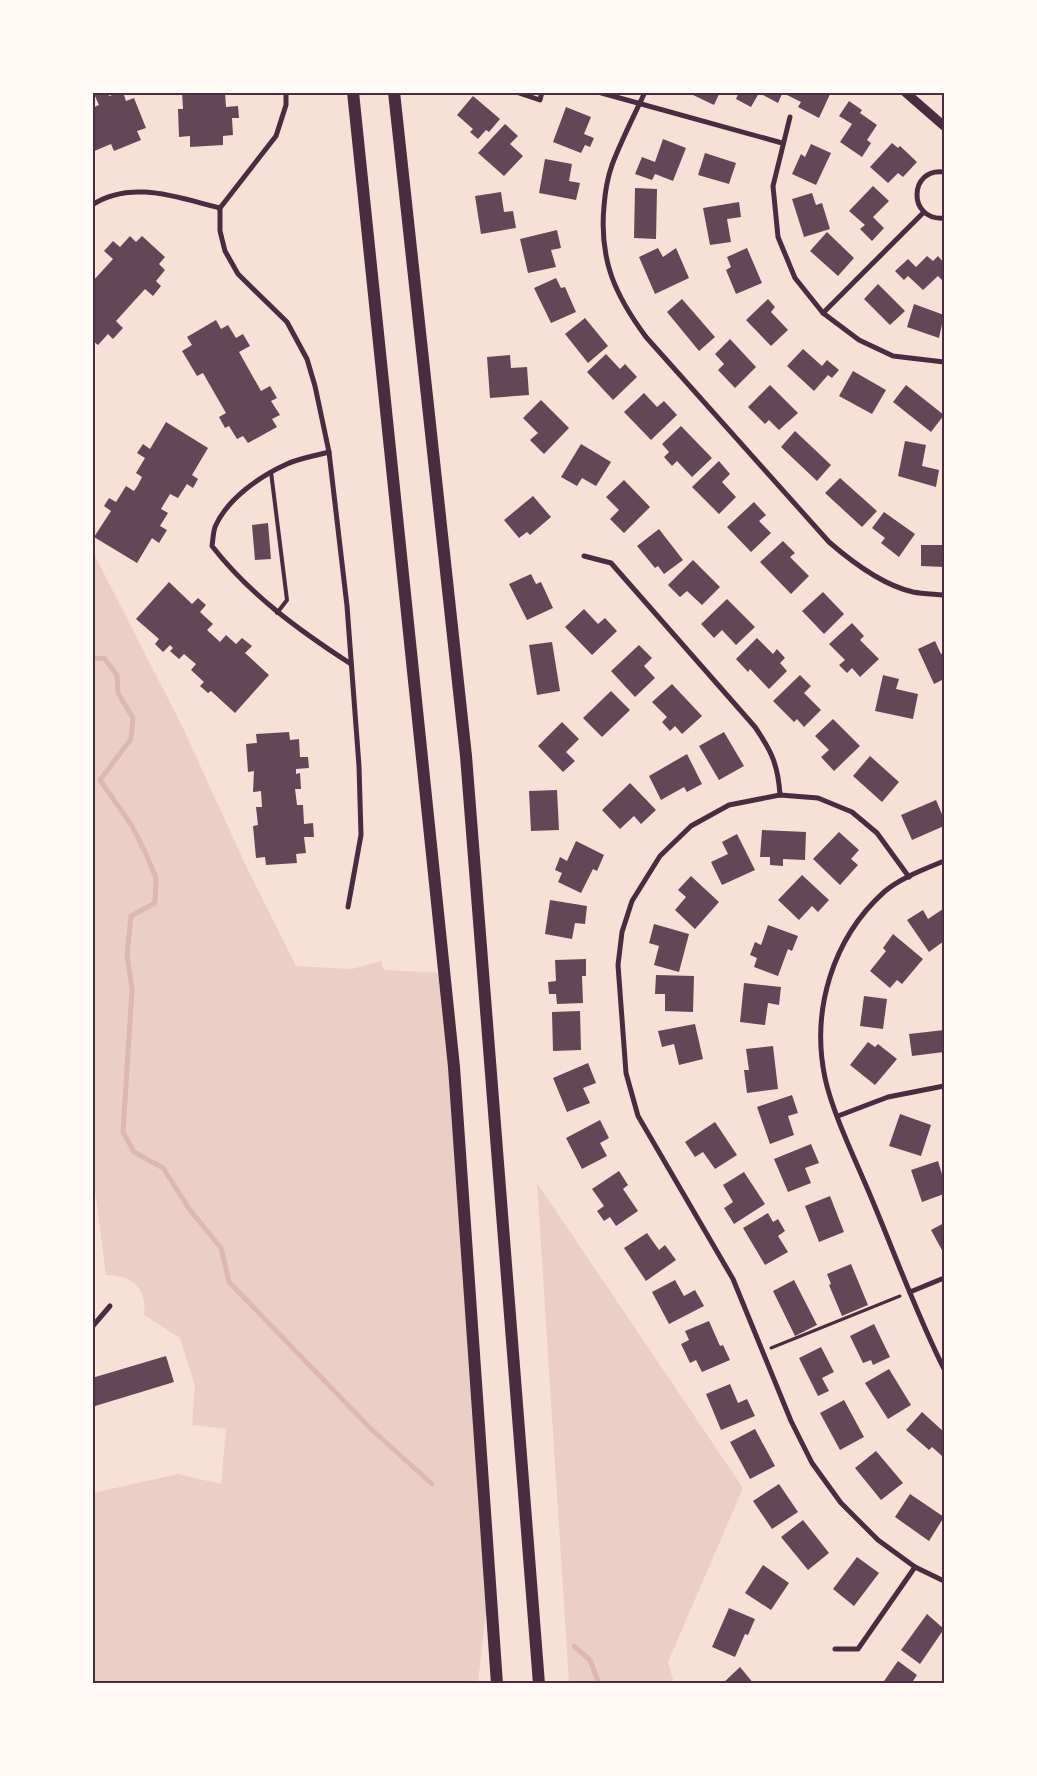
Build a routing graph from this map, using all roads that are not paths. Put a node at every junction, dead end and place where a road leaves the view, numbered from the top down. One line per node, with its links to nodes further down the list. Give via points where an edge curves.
1 (286, 92): 15 (street, via 286,105 276,136)
2 (353, 92): 40 (main road, via 454,1067)
3 (394, 92): 41 (main road, via 466,756)
4 (516, 92): 5 (street, via 540,100)
5 (542, 92)
6 (598, 92): 9 (street)
7 (644, 92): 9 (street)
8 (905, 92): 11 (street)
9 (640, 103): 12 (street); 23 (street, via 611,166 604,212 607,267 627,311 665,359 830,542 850,560 913,592)
10 (790, 117): 12 (street)
11 (944, 126)
12 (782, 143): 18 (street, via 773,186 778,237 795,278)
13 (944, 172): 16 (street, via 932,173 920,183 917,198)
14 (92, 205): 15 (street, via 109,197 137,191)
15 (220, 208): 20 (street, via 220,231 231,262 238,274 288,322 307,359 316,386)
16 (924, 212): 17 (street); 18 (street)
17 (944, 218)
18 (823, 313): 19 (street, via 859,340 892,356)
19 (944, 362)
20 (329, 452): 21 (street); 25 (street)
21 (271, 471): 24 (lane, via 287,600); 24 (street, via 228,506 214,528 212,546 228,567)
22 (584, 556): 26 (street, via 611,563 755,727 773,753)
23 (944, 595)
24 (278, 613): 25 (street)
25 (351, 664): 29 (street, via 361,835)
26 (780, 795): 28 (street, via 818,798 852,812 877,833); 37 (street, via 729,805 691,826 660,856 632,901 622,932 618,965 626,1073 638,1116 733,1279 790,1421 812,1462 842,1503 878,1540)
27 (944, 861): 28 (street)
28 (910, 877): 31 (street, via 885,891 863,916 841,948 829,977 820,1012 820,1048 825,1080)
29 (348, 907)
30 (944, 1086): 31 (street, via 888,1097)
31 (838, 1116): 33 (street)
32 (944, 1278): 33 (street)
33 (910, 1292): 36 (street)
34 (110, 1306): 35 (street)
35 (92, 1327)
36 (944, 1369)
37 (916, 1567): 38 (street); 39 (street, via 858,1649)
38 (944, 1581)
39 (835, 1649)
40 (498, 1684)
41 (539, 1684)

